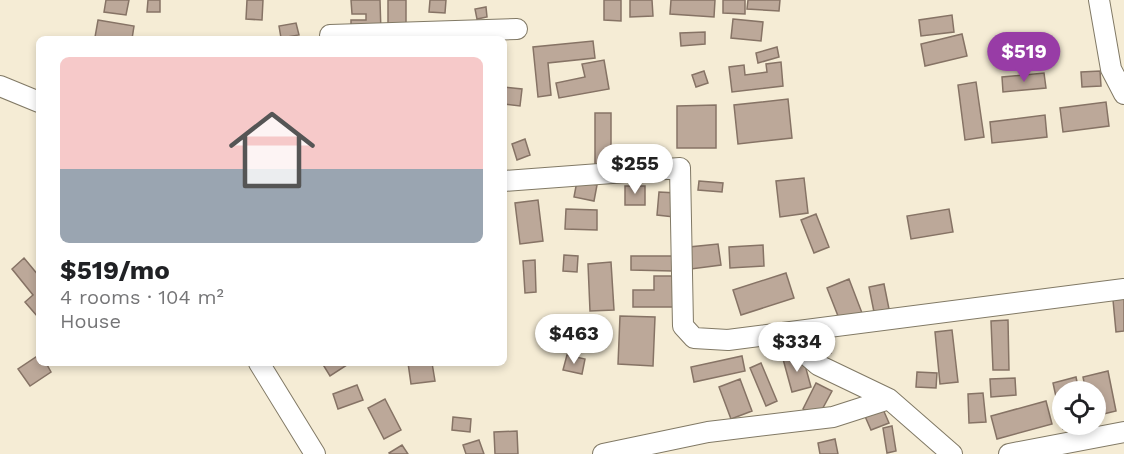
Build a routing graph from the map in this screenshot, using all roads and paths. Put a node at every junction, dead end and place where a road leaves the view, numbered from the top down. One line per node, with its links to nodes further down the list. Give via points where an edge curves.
1 (1099, 0): 5 (street, via 1111,69)
2 (517, 29): 3 (street)
3 (330, 35)
4 (0, 86): 6 (street)
5 (1124, 94)
6 (36, 101)
7 (507, 181): 9 (street, via 680,168 683,326 694,338 728,340)
8 (1124, 289): 9 (street)
9 (792, 332): 11 (street, via 804,353 819,365)
10 (261, 366): 13 (street)
11 (889, 399): 14 (street, via 833,417 708,432); 15 (street)
12 (1124, 432): 16 (street)
13 (315, 454)
14 (603, 454)
15 (952, 454)
16 (1009, 454)

